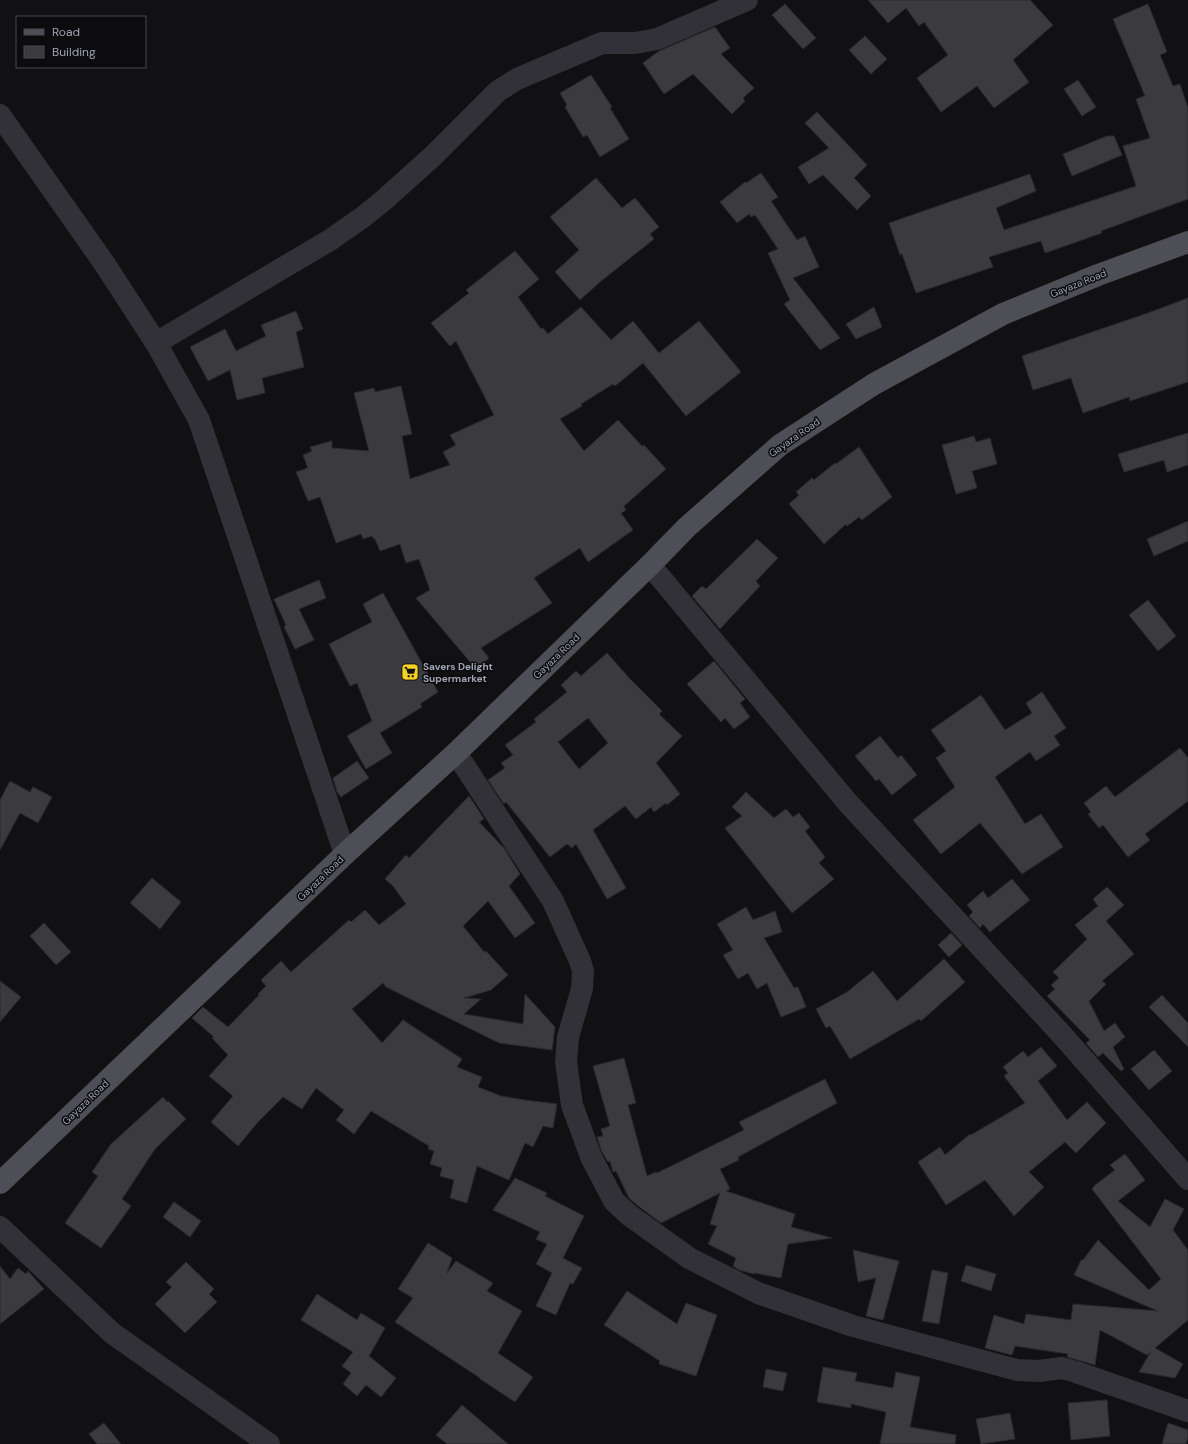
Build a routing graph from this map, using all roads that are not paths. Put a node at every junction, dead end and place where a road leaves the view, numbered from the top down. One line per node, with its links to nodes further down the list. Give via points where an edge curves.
1 (747, 0): 4 (street, via 657,39 635,43 602,43 517,79 498,91 433,156 363,217 330,240)
2 (0, 115): 4 (street, via 104,263)
3 (1188, 242): 5 (main road, Gayaza Road, via 1003,314 874,384 780,445 687,526)
4 (156, 344): 7 (street, via 199,420)
5 (650, 565): 6 (main road, Gayaza Road); 8 (street, via 848,803 1063,1036)
6 (456, 753): 7 (main road, Gayaza Road); 11 (street, via 553,901 580,960 583,971 582,989 568,1037 566,1062 572,1105 591,1157 614,1200 629,1215 689,1258 758,1293 853,1326 1017,1370 1062,1368)
7 (345, 854): 9 (main road, Gayaza Road)
8 (1188, 1179)
9 (0, 1183)
10 (0, 1227): 12 (street, via 112,1333)
11 (1188, 1412)
12 (269, 1444)

